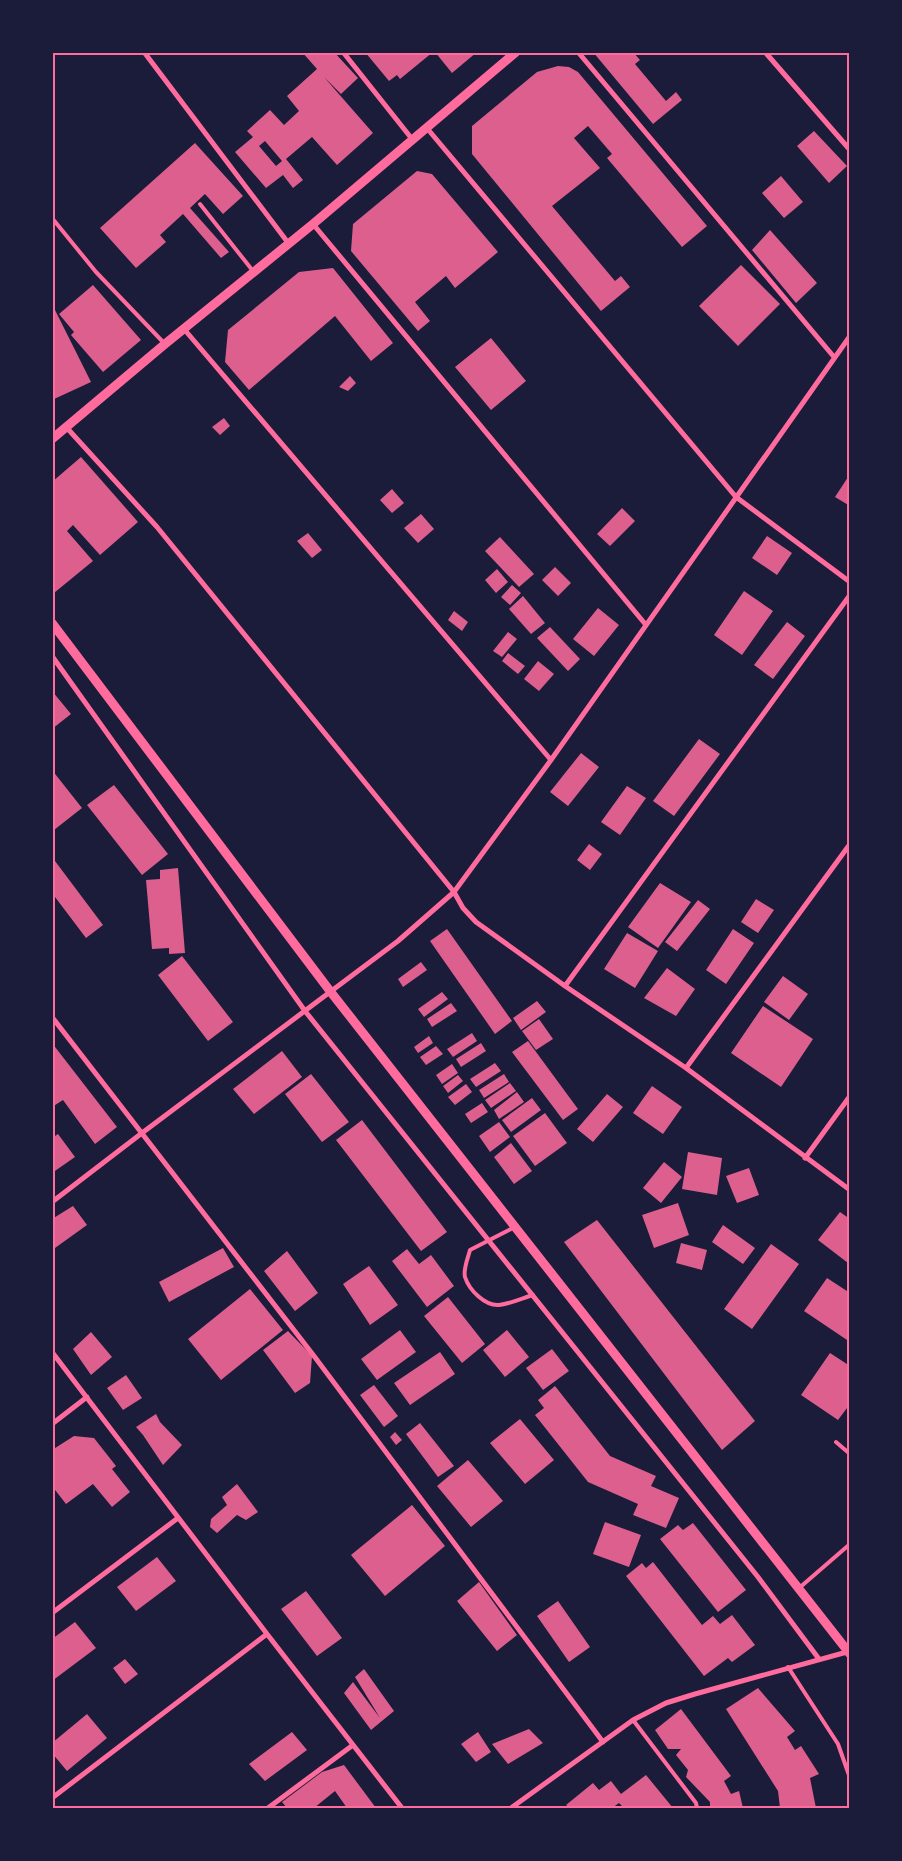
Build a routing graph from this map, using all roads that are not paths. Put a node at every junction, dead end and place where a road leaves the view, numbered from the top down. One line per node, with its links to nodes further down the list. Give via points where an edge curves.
1 (144, 52): 12 (street)
2 (343, 52): 7 (street)
3 (516, 52): 6 (street)
4 (578, 52): 17 (street)
5 (766, 52): 8 (street)
6 (426, 128): 7 (street); 20 (street)
7 (412, 139): 11 (street)
8 (850, 150)
9 (200, 204): 13 (lane)
10 (52, 218): 16 (lane, via 96,272)
11 (313, 224): 12 (street); 24 (street)
12 (289, 244): 13 (street)
13 (254, 272): 14 (street)
14 (184, 329): 16 (street); 26 (street)
15 (850, 336): 17 (street)
16 (165, 344): 18 (street)
17 (834, 357): 20 (street)
18 (67, 428): 19 (street); 28 (street, via 157,527)
19 (53, 436)
20 (736, 497): 21 (street); 24 (street)
21 (850, 582)
22 (850, 595): 29 (street)
23 (52, 623): 30 (street)
24 (646, 625): 26 (street)
25 (52, 656): 31 (street)
26 (551, 760): 28 (street)
27 (850, 844): 33 (street)
28 (454, 892): 29 (street, via 476,922); 30 (street, via 398,941)
29 (564, 986): 33 (street)
30 (330, 991): 31 (street); 39 (street)
31 (305, 1010): 35 (street); 40 (street)
32 (52, 1017): 35 (street)
33 (686, 1068): 36 (street)
34 (850, 1096): 36 (street)
35 (142, 1133): 38 (street); 56 (street, via 314,1356)
36 (805, 1158): 37 (street)
37 (850, 1190)
38 (52, 1202)
39 (515, 1227): 40 (lane); 49 (street)
40 (490, 1240): 41 (street); 41 (lane, via 470,1250 466,1264 465,1277 475,1294 498,1305)
41 (533, 1295): 53 (street, via 758,1577)
42 (52, 1352): 43 (street)
43 (87, 1398): 44 (street); 47 (street)
44 (52, 1424)
45 (836, 1442): 46 (lane)
46 (850, 1454)
47 (178, 1518): 50 (street); 51 (street)
48 (850, 1544): 49 (lane)
49 (798, 1589): 52 (street)
50 (52, 1613)
51 (267, 1634): 57 (street); 59 (street)
52 (849, 1654): 53 (street)
53 (819, 1659): 54 (street)
54 (788, 1668): 55 (street, via 673,1701); 58 (lane, via 838,1744)
55 (633, 1720): 56 (street); 63 (lane)
56 (603, 1742): 62 (street)
57 (353, 1745): 60 (street); 61 (street)
58 (850, 1778)
59 (52, 1798)
60 (268, 1808)
61 (402, 1808)
62 (511, 1808)
63 (697, 1808)

